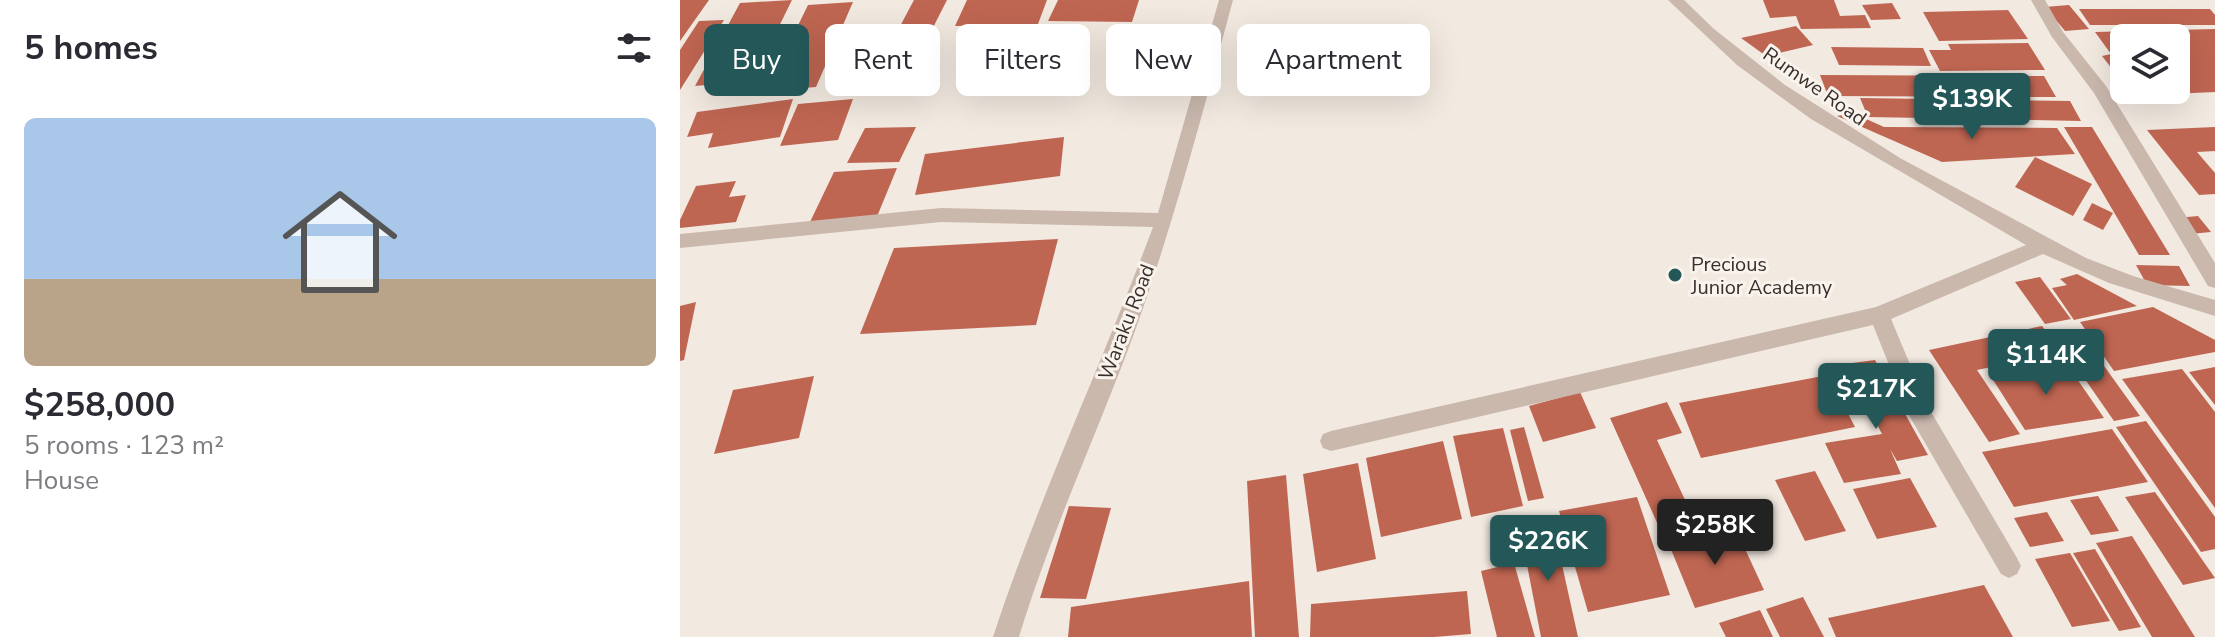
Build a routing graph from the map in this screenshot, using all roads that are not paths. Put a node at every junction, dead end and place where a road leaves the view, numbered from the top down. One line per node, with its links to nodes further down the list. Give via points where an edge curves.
1 (1226, 0): 4 (street, Waraku Road)
2 (1675, 0): 6 (street, Rumwe Road, via 1725,48 1853,140)
3 (2038, 0): 7 (street, via 2100,90)
4 (1165, 220): 5 (street, via 941,215); 12 (street, Waraku Road, via 1029,564)
5 (680, 241)
6 (2045, 245): 8 (street, Rumwe Road, via 2113,278); 9 (street)
7 (2215, 280)
8 (2215, 308)
9 (1879, 315): 10 (street); 11 (street, via 1918,410)
10 (1331, 441)
11 (2009, 566)
12 (1006, 637)

